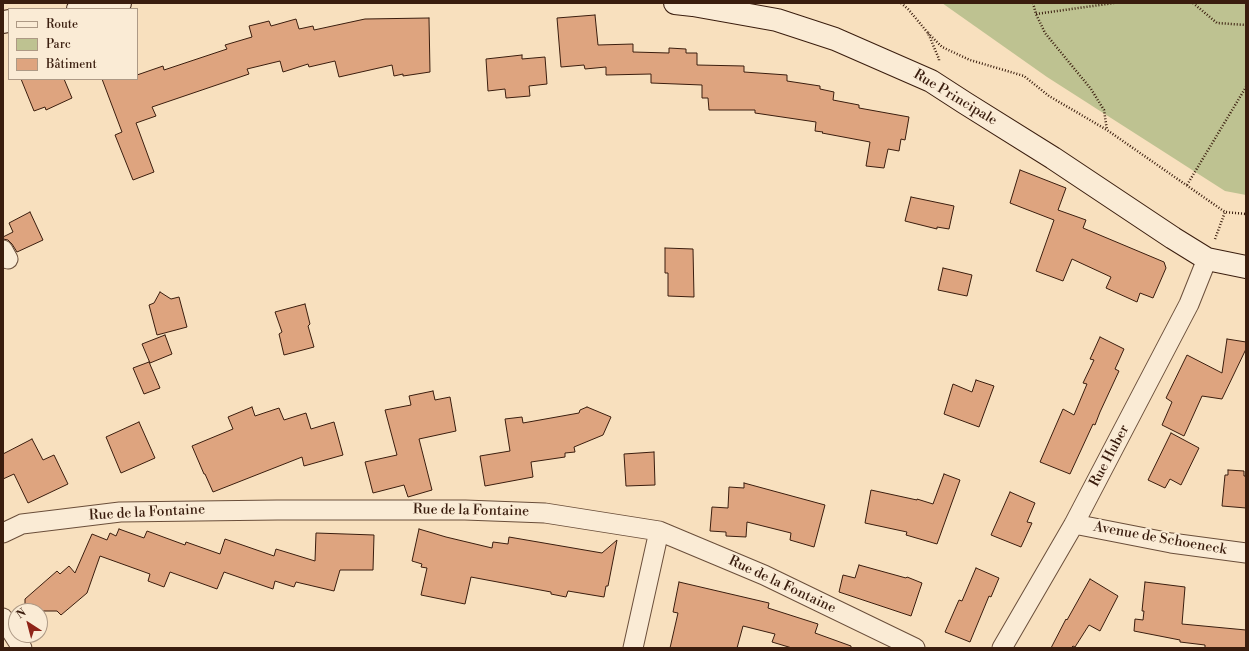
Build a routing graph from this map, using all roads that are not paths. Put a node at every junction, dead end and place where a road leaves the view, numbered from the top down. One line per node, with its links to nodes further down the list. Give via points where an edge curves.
1 (120, 3): 3 (street)
2 (675, 3): 4 (street, Rue Principale, via 777,20 835,39 931,81)
3 (85, 8)
4 (1207, 259): 5 (street); 6 (street, Rue Huber, via 1189,304)
5 (1246, 267)
6 (1074, 524): 9 (street, Avenue de Schoeneck, via 1171,543); 14 (street, Rue Huber)
7 (659, 531): 8 (street, Rue de la Fontaine, via 545,513 465,510 277,510 120,512 22,524); 12 (street); 13 (street, Rue de la Fontaine, via 764,575)
8 (3, 533)
9 (1246, 553)
10 (3, 618): 11 (street)
11 (22, 648)
12 (633, 648)
13 (915, 648)
14 (1002, 648)

